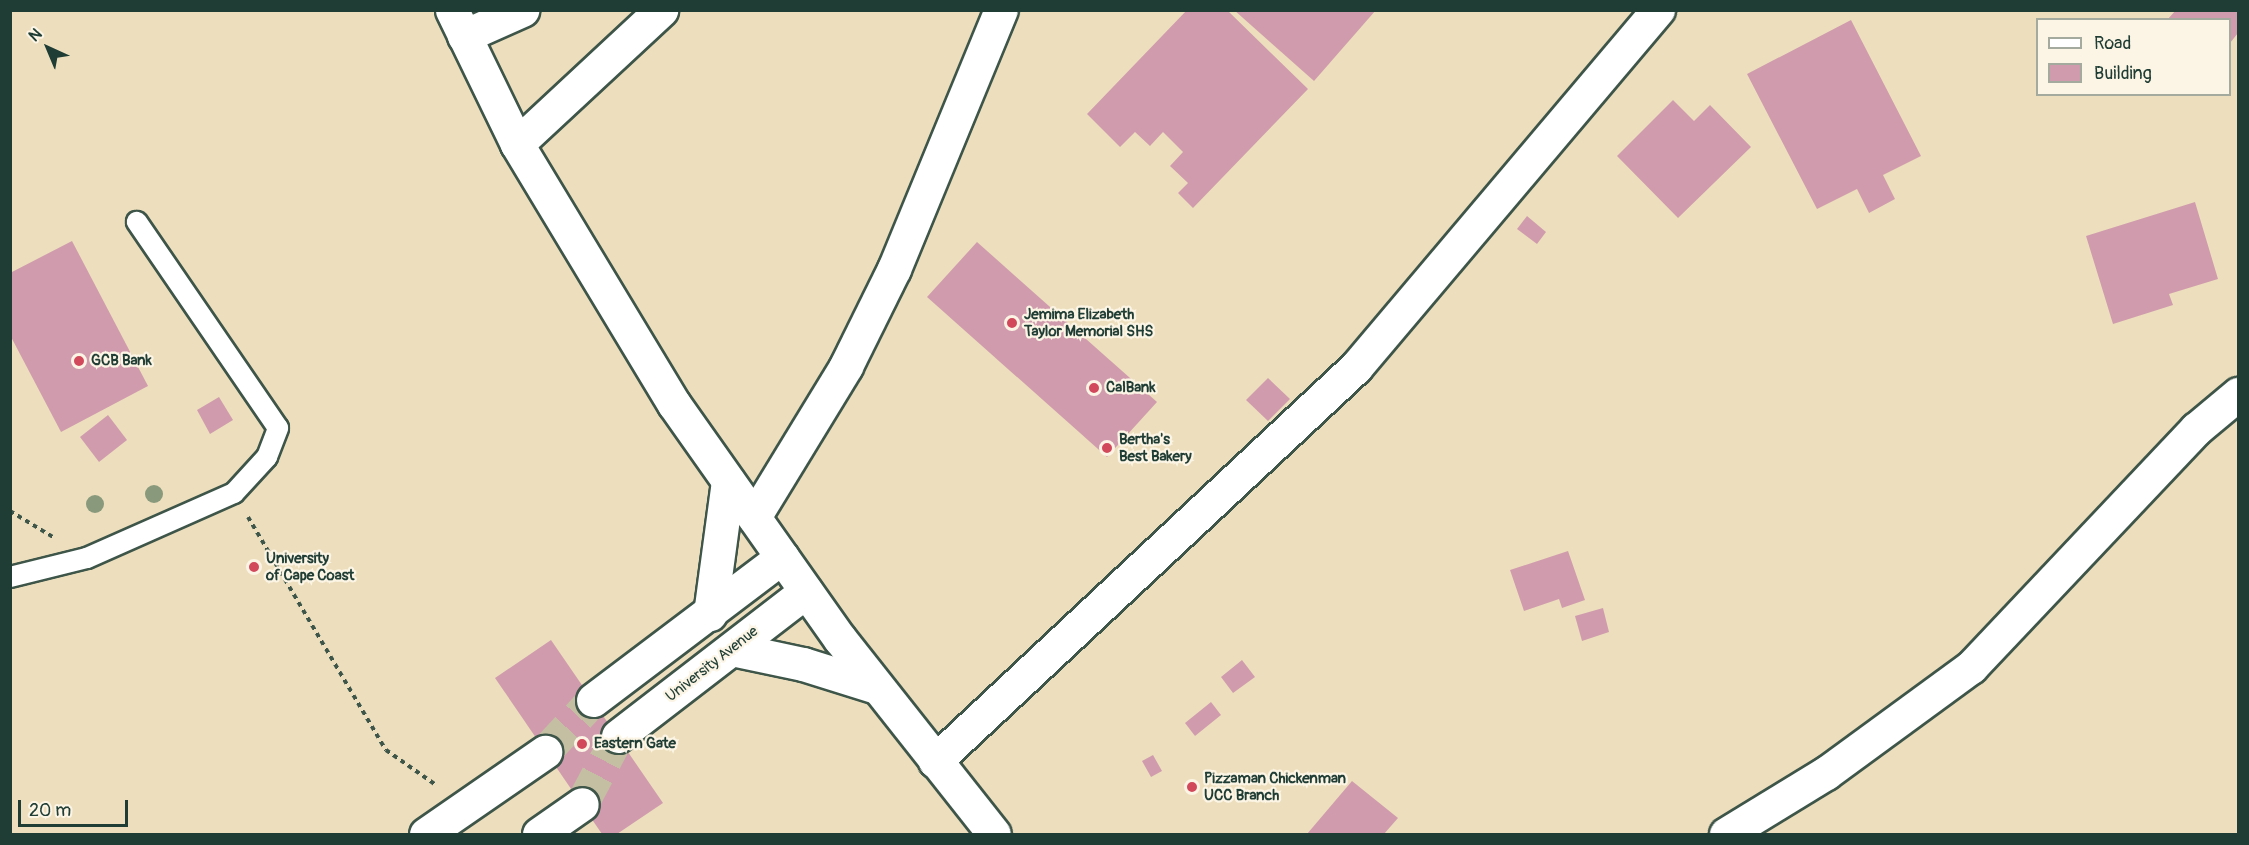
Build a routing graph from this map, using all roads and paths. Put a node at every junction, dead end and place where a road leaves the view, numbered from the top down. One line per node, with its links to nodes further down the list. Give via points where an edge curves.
1 (522, 10): 5 (main road)
2 (661, 10): 6 (main road)
3 (1001, 10): 12 (main road, via 894,268 846,366)
4 (1658, 10): 23 (main road, via 1356,367)
5 (458, 23): 6 (main road)
6 (517, 144): 9 (main road, via 674,404)
7 (137, 222): 10 (lane, via 278,428 267,457)
8 (2238, 394): 29 (main road, via 2196,429 1971,667 1826,773)
9 (728, 481): 12 (main road); 17 (main road)
10 (234, 493): 14 (lane); 25 (path, via 386,750)
11 (10, 511): 14 (path)
12 (754, 517): 13 (main road)
13 (782, 557): 16 (main road); 17 (main road)
14 (87, 558): 15 (lane)
15 (10, 577)
16 (806, 591): 18 (main road, University Avenue); 19 (main road)
17 (710, 615): 20 (main road)
18 (732, 649): 19 (main road, via 803,664); 21 (main road, University Avenue)
19 (878, 687): 23 (main road)
20 (593, 700)
21 (618, 736)
22 (545, 752): 25 (main road)
23 (935, 761): 28 (main road)
24 (582, 804): 27 (main road)
25 (467, 806): 26 (main road)
26 (426, 834)
27 (539, 834)
28 (994, 834)
29 (1726, 834)

